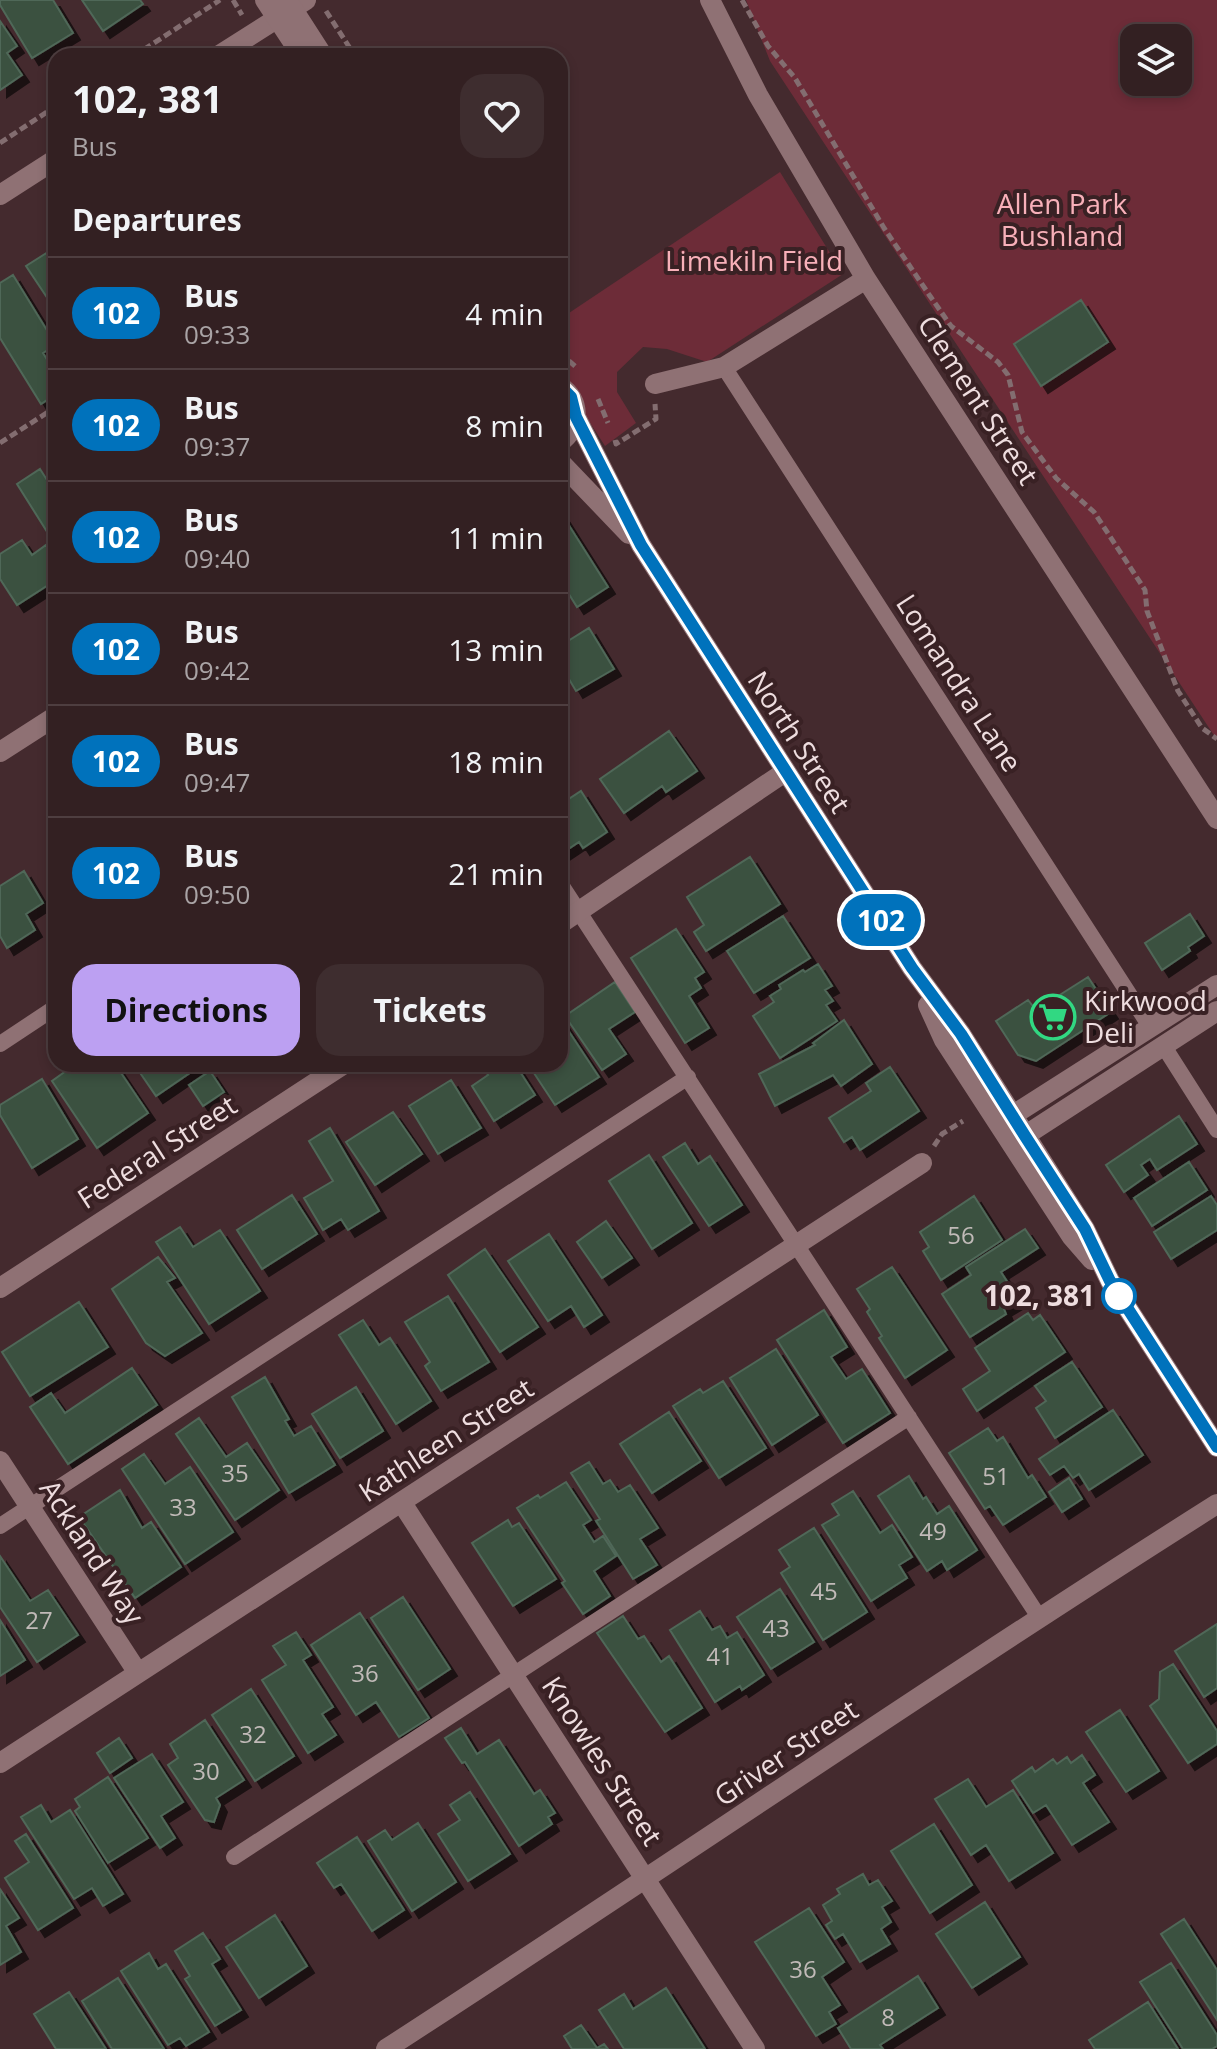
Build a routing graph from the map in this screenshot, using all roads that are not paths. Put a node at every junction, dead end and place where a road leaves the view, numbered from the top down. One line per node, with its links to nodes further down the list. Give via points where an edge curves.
1 (710, 0): 8 (street, Clement Street, via 758,95)
2 (282, 5): 3 (street); 4 (street); 5 (street)
3 (226, 48)
4 (299, 48)
5 (317, 48)
6 (48, 164): 7 (street)
7 (0, 195)
8 (866, 279): 9 (street); 19 (street, Clement Street)
9 (724, 367): 10 (street); 26 (lane, Lomandra Lane)
10 (655, 384)
11 (568, 394): 12 (street, North Street)
12 (576, 417): 13 (street); 15 (street, North Street)
13 (568, 436)
14 (568, 470): 15 (street, North Street)
15 (641, 545): 18 (street, North Street)
16 (48, 721): 17 (street)
17 (0, 752)
18 (785, 772): 21 (street); 31 (street, North Street, via 912,968 944,1040)
19 (1217, 819)
20 (568, 895): 21 (lane)
21 (579, 912): 22 (street); 30 (lane)
22 (568, 919)
23 (1217, 985): 26 (street)
24 (1217, 1011): 28 (street)
25 (48, 1012): 27 (lane)
26 (1151, 1028): 31 (street)
27 (0, 1044)
28 (1163, 1045): 32 (lane); 33 (street)
29 (332, 1072): 36 (street, Federal Street)
30 (688, 1077): 35 (lane); 42 (lane)
31 (1006, 1120): 33 (street, North Street)
32 (1217, 1130)
33 (1019, 1140): 38 (street, North Street, via 1085,1229 1110,1281)
34 (922, 1163): 35 (street, Kathleen Street)
35 (796, 1247): 37 (lane); 40 (street, Kathleen Street)
36 (0, 1288)
37 (909, 1417): 44 (lane); 46 (lane)
38 (1217, 1447)
39 (0, 1461): 42 (street, Ackland Way)
40 (402, 1503): 45 (street, Kathleen Street); 46 (street, Knowles Street)
41 (1217, 1504): 44 (street, Griver Street)
42 (30, 1507): 43 (lane); 45 (street, Ackland Way)
43 (0, 1526)
44 (1039, 1617): 49 (street, Griver Street)
45 (138, 1673): 47 (street, Kathleen Street)
46 (514, 1675): 48 (lane); 49 (street, Knowles Street)
47 (0, 1763)
48 (234, 1857)
49 (646, 1880): 50 (street, Griver Street); 51 (street, Knowles Street)
50 (386, 2049)
51 (755, 2049)

